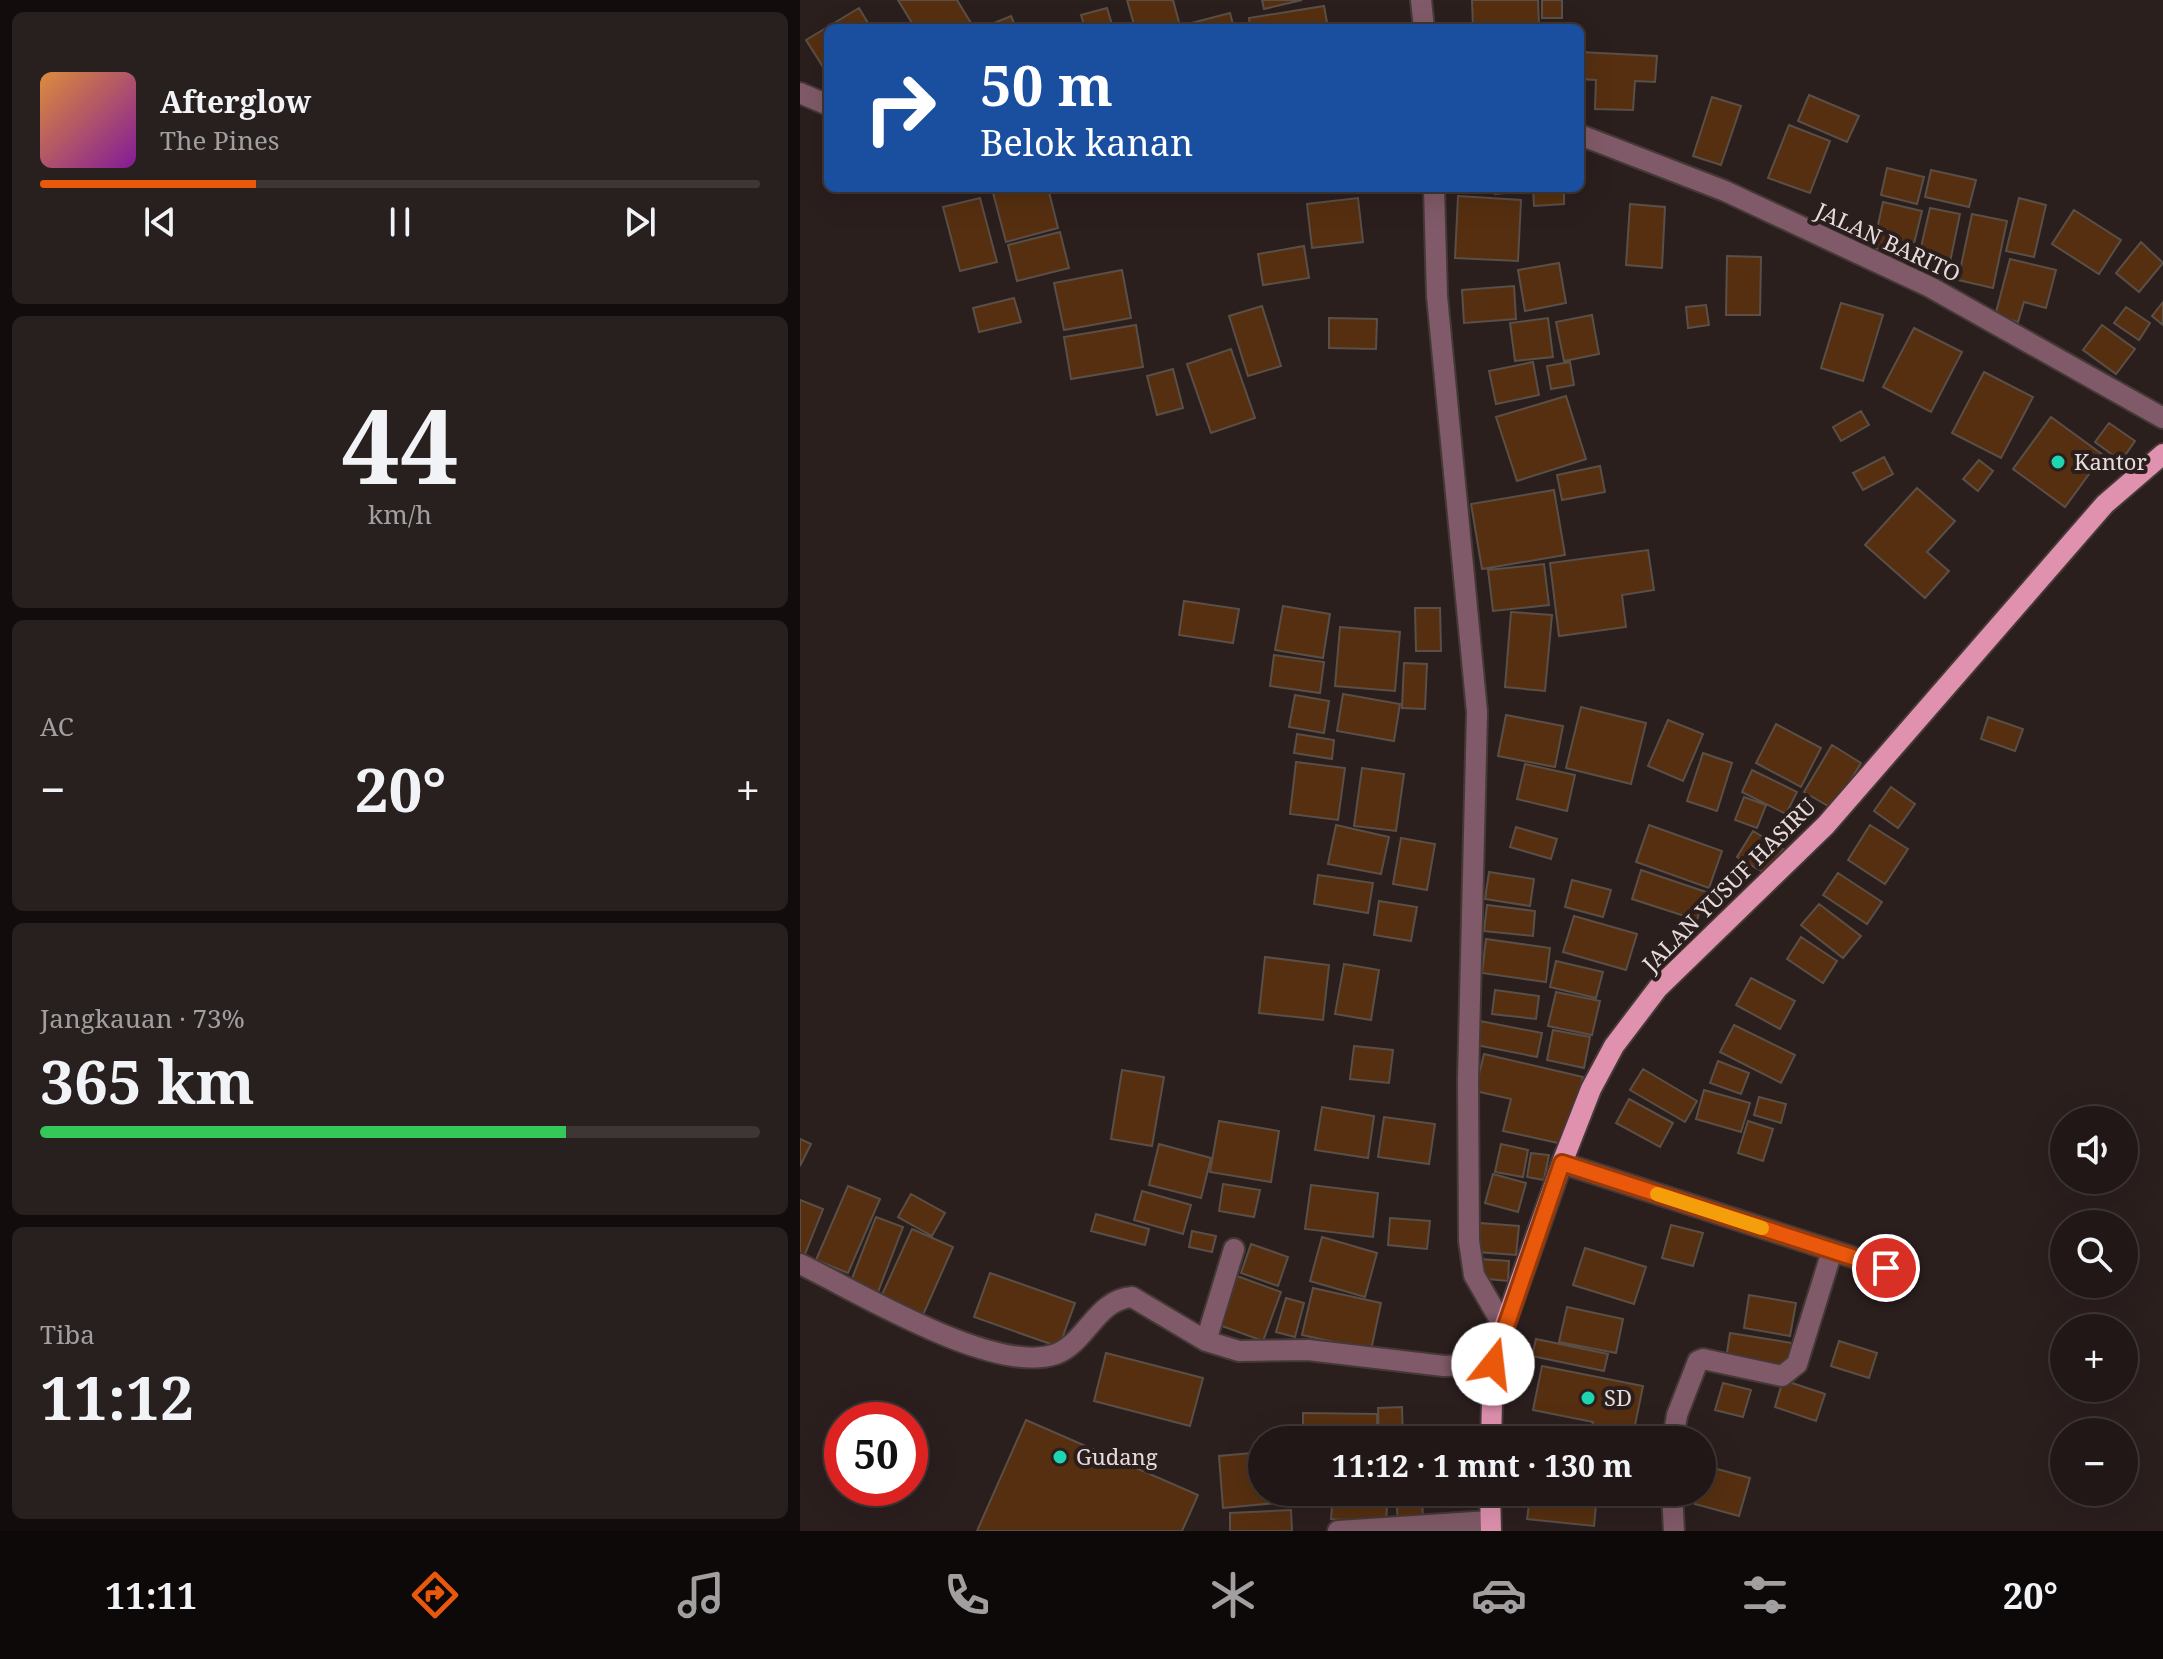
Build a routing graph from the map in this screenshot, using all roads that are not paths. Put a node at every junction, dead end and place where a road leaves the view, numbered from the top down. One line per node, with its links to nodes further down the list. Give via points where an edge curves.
1 (1421, 0): 2 (street)
2 (1424, 24)
3 (800, 93): 4 (street)
4 (824, 103)
5 (1584, 137): 7 (street, JALAN BARITO, via 1725,191 1930,287)
6 (1434, 192): 14 (street, via 1437,296 1477,712 1469,1241 1474,1275)
7 (2163, 418)
8 (2163, 454): 9 (main road, JALAN YUSUF HASIRU, via 2105,504 1826,825 1658,988 1614,1046)
9 (1562, 1163): 11 (street); 14 (main road, JALAN YUSUF HASIRU)
10 (1234, 1249): 15 (street)
11 (1832, 1251): 13 (street); 18 (street, via 1797,1364 1782,1376 1698,1361)
12 (800, 1264): 15 (street, via 908,1320 997,1352 1044,1358 1061,1352 1111,1301 1132,1297)
13 (1886, 1268)
14 (1504, 1327): 16 (main road, JALAN YUSUF HASIRU)
15 (1206, 1341): 16 (street, via 1239,1351 1308,1350 1444,1366)
16 (1493, 1364): 17 (main road, JALAN YUSUF HASIRU)
17 (1491, 1426)
18 (1675, 1426)
19 (1673, 1506): 22 (street)
20 (1490, 1526): 21 (street)
21 (1338, 1531)
22 (1674, 1531)

